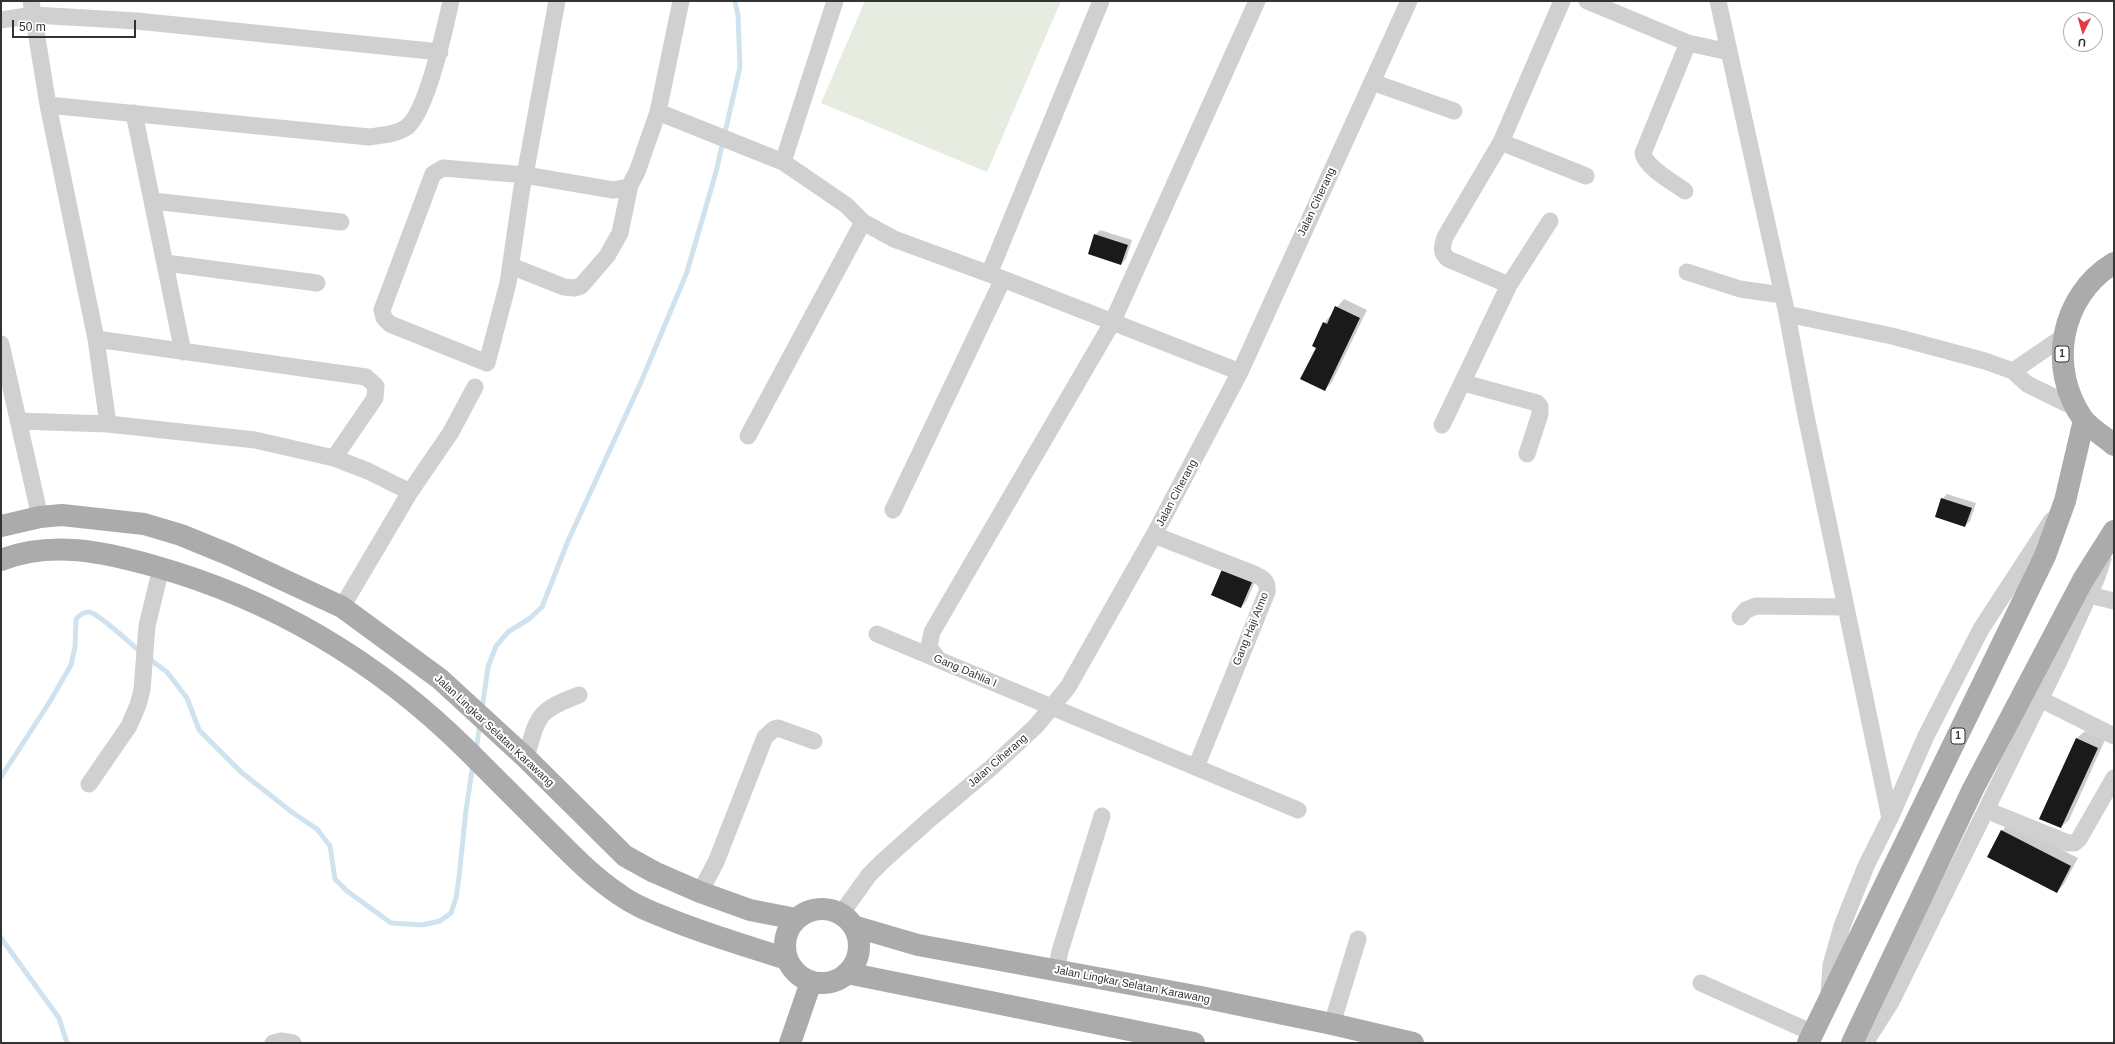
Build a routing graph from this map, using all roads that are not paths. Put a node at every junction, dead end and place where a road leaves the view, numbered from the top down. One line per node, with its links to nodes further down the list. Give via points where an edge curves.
1 (451, 1): 14 (street)
2 (557, 1): 23 (street)
3 (681, 1): 19 (street)
4 (834, 1): 22 (street)
5 (1101, 1): 35 (street)
6 (1257, 1): 40 (street)
7 (1409, 1): 16 (street, Jalan Ciherang)
8 (1562, 1): 21 (street)
9 (1587, 1): 13 (street)
10 (1718, 1): 15 (street)
11 (32, 8): 12 (street); 14 (street); 17 (street)
12 (1, 20)
13 (1688, 43): 15 (street); 26 (street, via 1643,154 1644,159 1653,168)
14 (440, 52): 20 (street, via 419,111 407,127 390,134 369,137)
15 (1729, 52): 38 (street)
16 (1372, 82): 18 (street); 46 (street, Jalan Ciherang)
17 (48, 106): 20 (street); 42 (street)
18 (1454, 111)
19 (658, 112): 22 (street); 25 (street)
20 (134, 113): 27 (street)
21 (1501, 142): 24 (street); 37 (street, via 1445,237 1442,254 1448,259)
22 (783, 162): 30 (street, via 846,205)
23 (525, 175): 25 (street, via 613,190); 33 (street); 33 (street, via 443,168 436,172 384,299 384,318 390,324 487,362)
24 (1586, 176)
25 (630, 185): 33 (street, via 620,232 607,256 581,286 564,287)
26 (1685, 191)
27 (153, 201): 29 (street); 31 (street)
28 (1550, 221): 37 (street)
29 (341, 222)
30 (864, 222): 35 (street, via 894,239); 53 (street)
31 (166, 263): 36 (street); 44 (street)
32 (2114, 263): 41 (main road, 1, via 2090,283 2077,299)
33 (511, 266)
34 (1687, 272): 38 (street, via 1740,289)
35 (996, 277): 40 (street); 59 (street)
36 (317, 283)
37 (1509, 285): 47 (street)
38 (1782, 295): 39 (street)
39 (1787, 314): 45 (street, via 1942,348); 69 (street)
40 (1112, 323): 46 (street); 72 (street, via 932,632 930,647)
41 (2063, 336): 45 (street); 49 (main road, 1, via 2064,374)
42 (96, 339): 44 (street); 51 (street)
43 (1, 344): 50 (street)
44 (182, 352): 56 (street, via 357,375 372,382 376,386 375,398)
45 (2013, 371): 49 (street, via 2027,384)
46 (1240, 372): 62 (street, Jalan Ciherang)
47 (1464, 382): 52 (street); 55 (street, via 1540,406 1540,414)
48 (475, 387): 57 (street, via 452,432)
49 (2081, 415): 54 (main road, 1); 58 (main road, 1)
50 (18, 421): 51 (street); 60 (street)
51 (108, 424): 56 (street, via 255,440)
52 (1442, 425)
53 (748, 436)
54 (2114, 445)
55 (1527, 454)
56 (334, 458): 57 (street, via 368,471)
57 (410, 492): 68 (street)
58 (2065, 501): 85 (street, via 1981,628 1926,736); 95 (main road, 1, via 2045,556)
59 (893, 510)
60 (40, 517): 61 (main road, Jalan Lingkar Selatan Karawang); 68 (main road, Jalan Lingkar Selatan Karawang, via 62,515 144,524 230,555)
61 (1, 526)
62 (1154, 536): 75 (street, Jalan Ciherang, via 1068,687); 79 (street, Gang Haji Atmo, via 1254,574 1262,578 1267,586 1267,592)
63 (2111, 537): 66 (street); 103 (main road, via 2083,580 1973,789)
64 (1, 560): 65 (main road, via 40,550 65,549 121,557)
65 (161, 568): 81 (street, via 147,626 142,690 129,726); 90 (main road, via 197,579 250,601 292,620 348,651 409,698 466,749 590,873 622,897 695,930)
66 (2089, 595): 67 (street); 74 (street)
67 (2114, 601)
68 (342, 607): 78 (main road, Jalan Lingkar Selatan Karawang, via 440,679)
69 (1846, 607): 70 (street, via 1756,606 1746,610); 85 (street)
70 (1740, 617)
71 (878, 634): 72 (street, Gang Dahlia I)
72 (938, 659): 75 (street, Gang Dahlia I)
73 (579, 695): 78 (street, via 545,710 535,728)
74 (2040, 699): 76 (street); 83 (street)
75 (1052, 708): 79 (street, Gang Dahlia I); 88 (street, Jalan Ciherang, via 992,767 869,875)
76 (2114, 736)
77 (814, 741): 86 (street, via 778,728 765,737 716,862)
78 (526, 758): 86 (main road, Jalan Lingkar Selatan Karawang, via 625,856)
79 (1196, 767): 82 (street, Gang Dahlia I)
80 (2114, 778): 83 (street, via 2074,843 2068,843)
81 (89, 784)
82 (1298, 810)
83 (1986, 810): 104 (street, via 1891,1002)
84 (1102, 816): 91 (street)
85 (1890, 818): 95 (street, via 1866,866 1842,926 1832,965)
86 (700, 892): 87 (main road, Jalan Lingkar Selatan Karawang, via 750,910)
87 (796, 919): 88 (main road, via 810,911 826,909); 90 (main road, via 787,932 784,946)
88 (847, 920): 91 (main road, Jalan Lingkar Selatan Karawang, via 918,945); 92 (main road, via 858,937 859,950 855,962)
89 (1358, 939): 96 (street)
90 (787, 959): 93 (main road, via 800,977)
91 (1056, 970): 96 (main road, Jalan Lingkar Selatan Karawang)
92 (847, 973): 93 (main road, via 830,982); 98 (main road)
93 (810, 982): 101 (main road)
94 (1701, 983): 97 (street)
95 (1829, 1004): 97 (main road, 1)
96 (1332, 1024): 102 (main road, Jalan Lingkar Selatan Karawang)
97 (1811, 1038)
98 (1187, 1042)
99 (273, 1043): 100 (street)
100 (293, 1043)
101 (790, 1043)
102 (1413, 1043)
103 (1852, 1043)
104 (1865, 1043)

